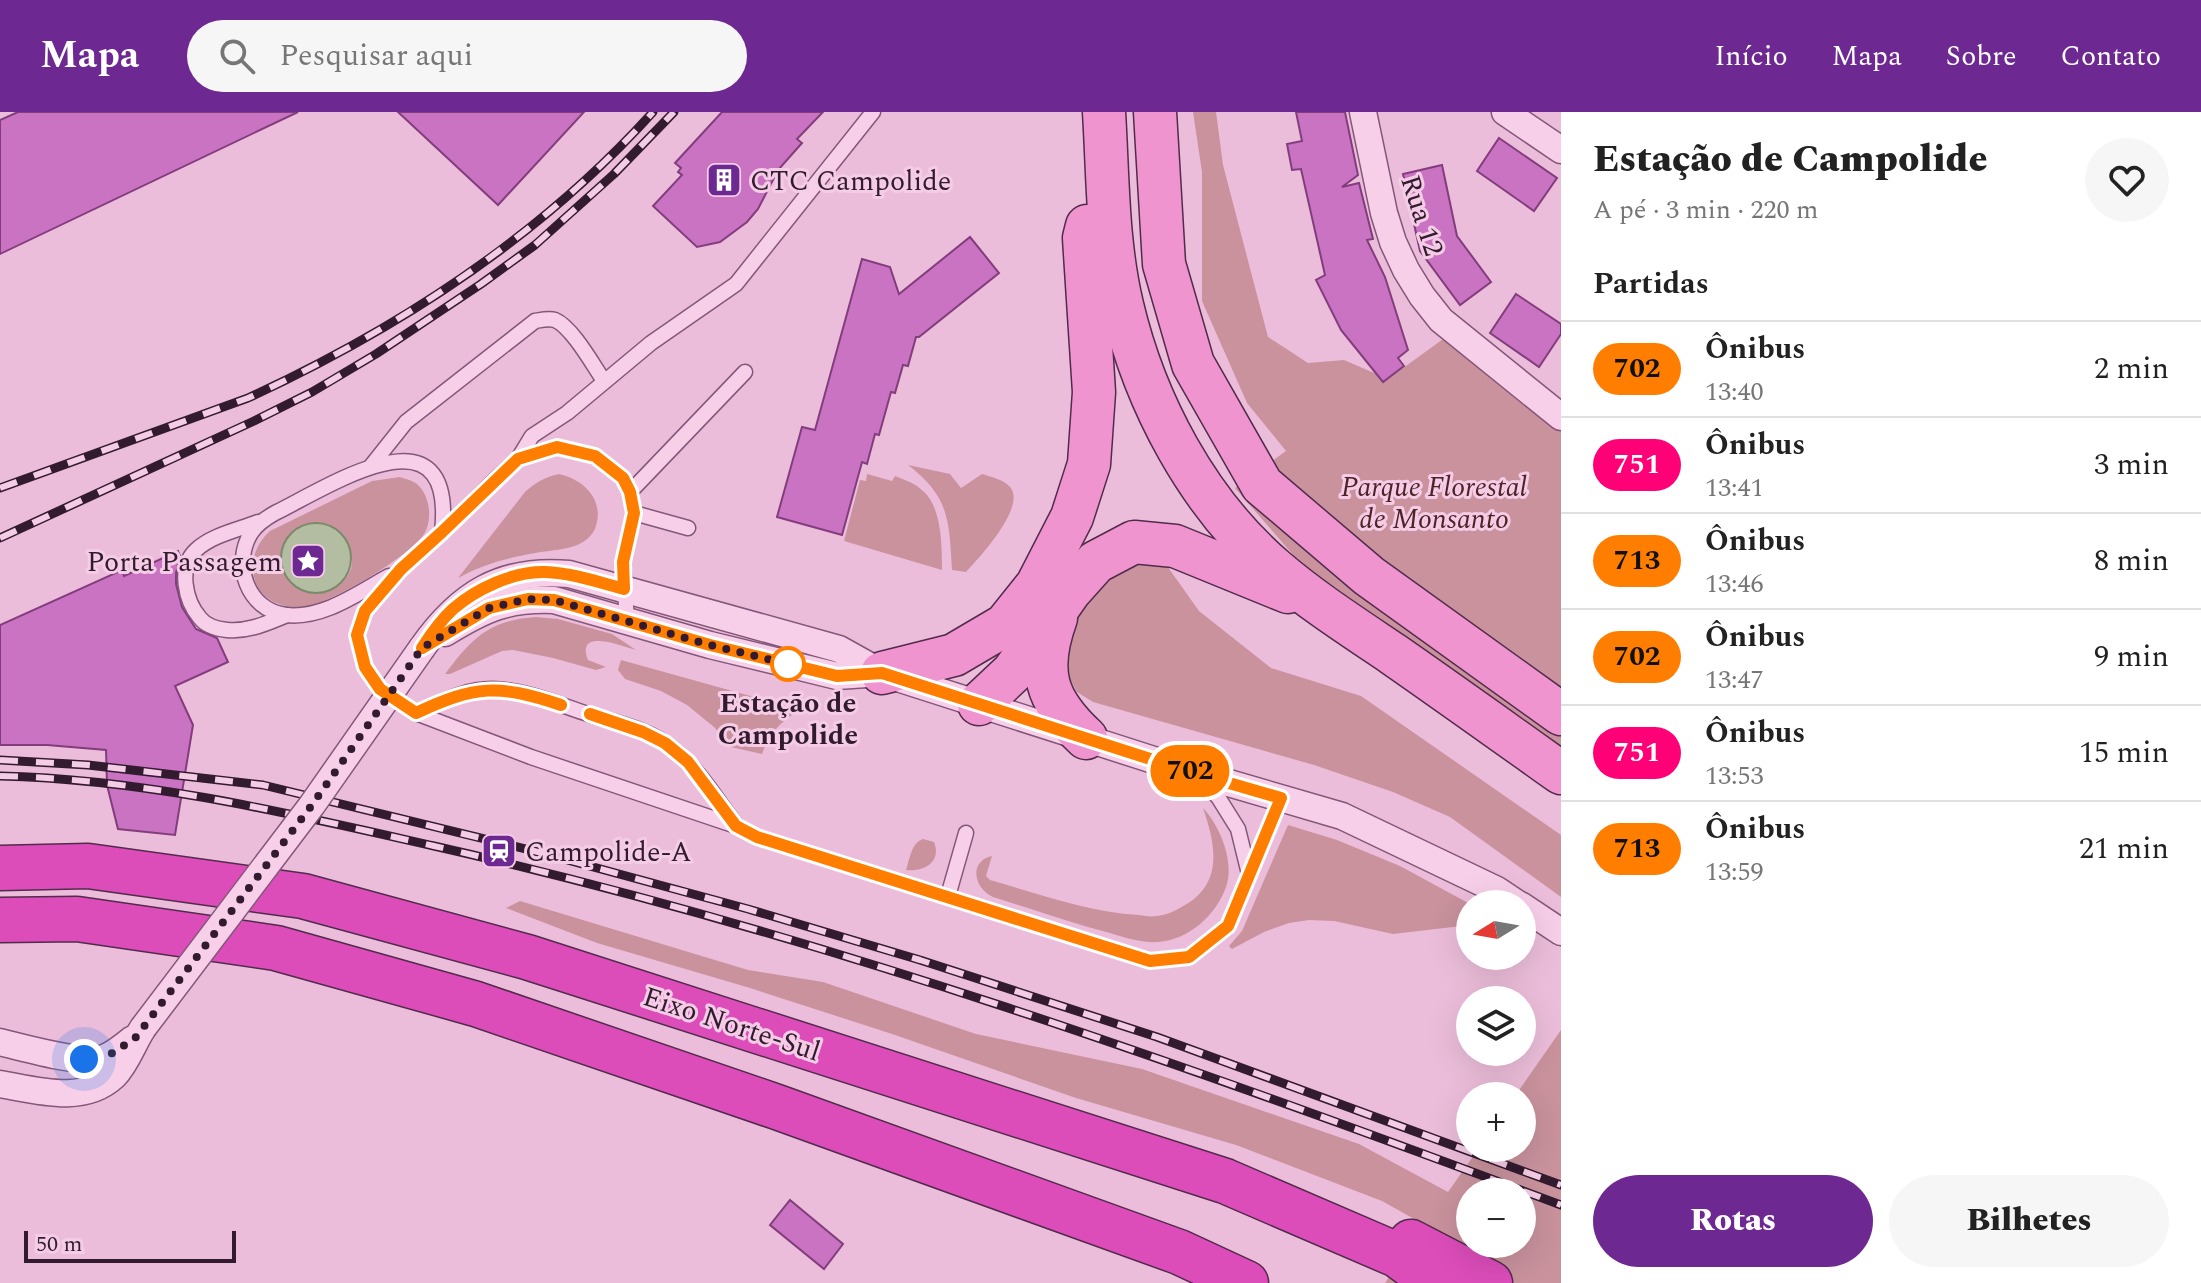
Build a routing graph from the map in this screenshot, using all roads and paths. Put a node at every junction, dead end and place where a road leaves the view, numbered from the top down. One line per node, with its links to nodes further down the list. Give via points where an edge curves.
1 (873, 112): 8 (lane, via 736,284)
2 (1155, 112): 28 (main road, via 1168,278 1193,364 1262,485 1369,576)
3 (1363, 112): 9 (street, Rua 12, via 1393,242 1422,296 1441,320)
4 (1505, 112): 6 (street)
5 (1105, 124): 20 (main road, via 1112,255 1137,357 1159,414 1188,468 1235,529); 23 (main road, via 1084,238 1094,392 1089,464 1072,517 1037,585)
6 (1561, 150)
7 (745, 372): 12 (lane)
8 (604, 381): 10 (lane, via 532,436); 11 (lane, via 567,329 554,320 535,321 406,422)
9 (1561, 417)
10 (518, 459): 12 (lane, via 557,447 595,456 623,478); 16 (lane)
11 (371, 466): 14 (lane); 16 (lane, via 417,462 432,475 442,494)
12 (630, 492): 13 (lane)
13 (634, 513): 15 (lane); 18 (lane, via 623,562)
14 (262, 521): 21 (lane, via 244,549 245,583 263,606); 21 (lane, via 209,540 194,552 185,580 188,596 199,618 225,630 243,631)
15 (688, 528)
16 (442, 532): 17 (lane)
17 (401, 569): 21 (lane, via 330,607); 27 (lane, via 365,611 357,635 365,667 380,689)
18 (624, 589): 22 (lane); 24 (street, via 569,574 520,575 453,609); 25 (street, via 839,649)
19 (1061, 603): 20 (main road, via 1096,562 1134,542 1175,546); 26 (main road, via 1013,672); 29 (main road, via 1047,642 1047,679 1054,702)
20 (1322, 605): 31 (main road)
21 (288, 615)
22 (627, 621): 24 (street, via 554,600 528,599 489,608); 25 (street, via 837,676)
23 (1005, 625): 25 (main road, via 954,655); 26 (main road)
24 (422, 648): 42 (street, bridge, via 312,805)
25 (882, 673): 26 (street)
26 (979, 704): 29 (street)
27 (416, 713): 33 (lane); 33 (lane, via 450,697 492,689 532,695 633,728 682,756)
28 (1561, 714)
29 (1086, 738): 30 (street)
30 (1191, 772): 32 (street); 36 (lane, via 1218,797 1238,829)
31 (1561, 773)
32 (1281, 798): 36 (lane); 37 (street, via 1342,816)
33 (736, 826): 38 (lane)
34 (966, 833): 38 (lane)
35 (0, 868): 45 (highway, Eixo Norte-Sul, via 88,866 303,896 527,957)
36 (1249, 874): 38 (lane, via 1228,926 1189,957 1150,961)
37 (1497, 890)
38 (948, 896)
39 (1536, 916): 41 (street)
40 (0, 920): 46 (highway, via 77,919 276,948 476,1004 1164,1246)
41 (1561, 932)
42 (139, 1032): 43 (street, via 98,1060); 44 (street, via 114,1076 93,1088 63,1095)
43 (0, 1042)
44 (0, 1084)
45 (1225, 1181): 47 (highway, Eixo Norte-Sul, via 1397,1255); 48 (highway, via 1322,1197)
46 (1246, 1283)
47 (1436, 1283)
48 (1490, 1283)

